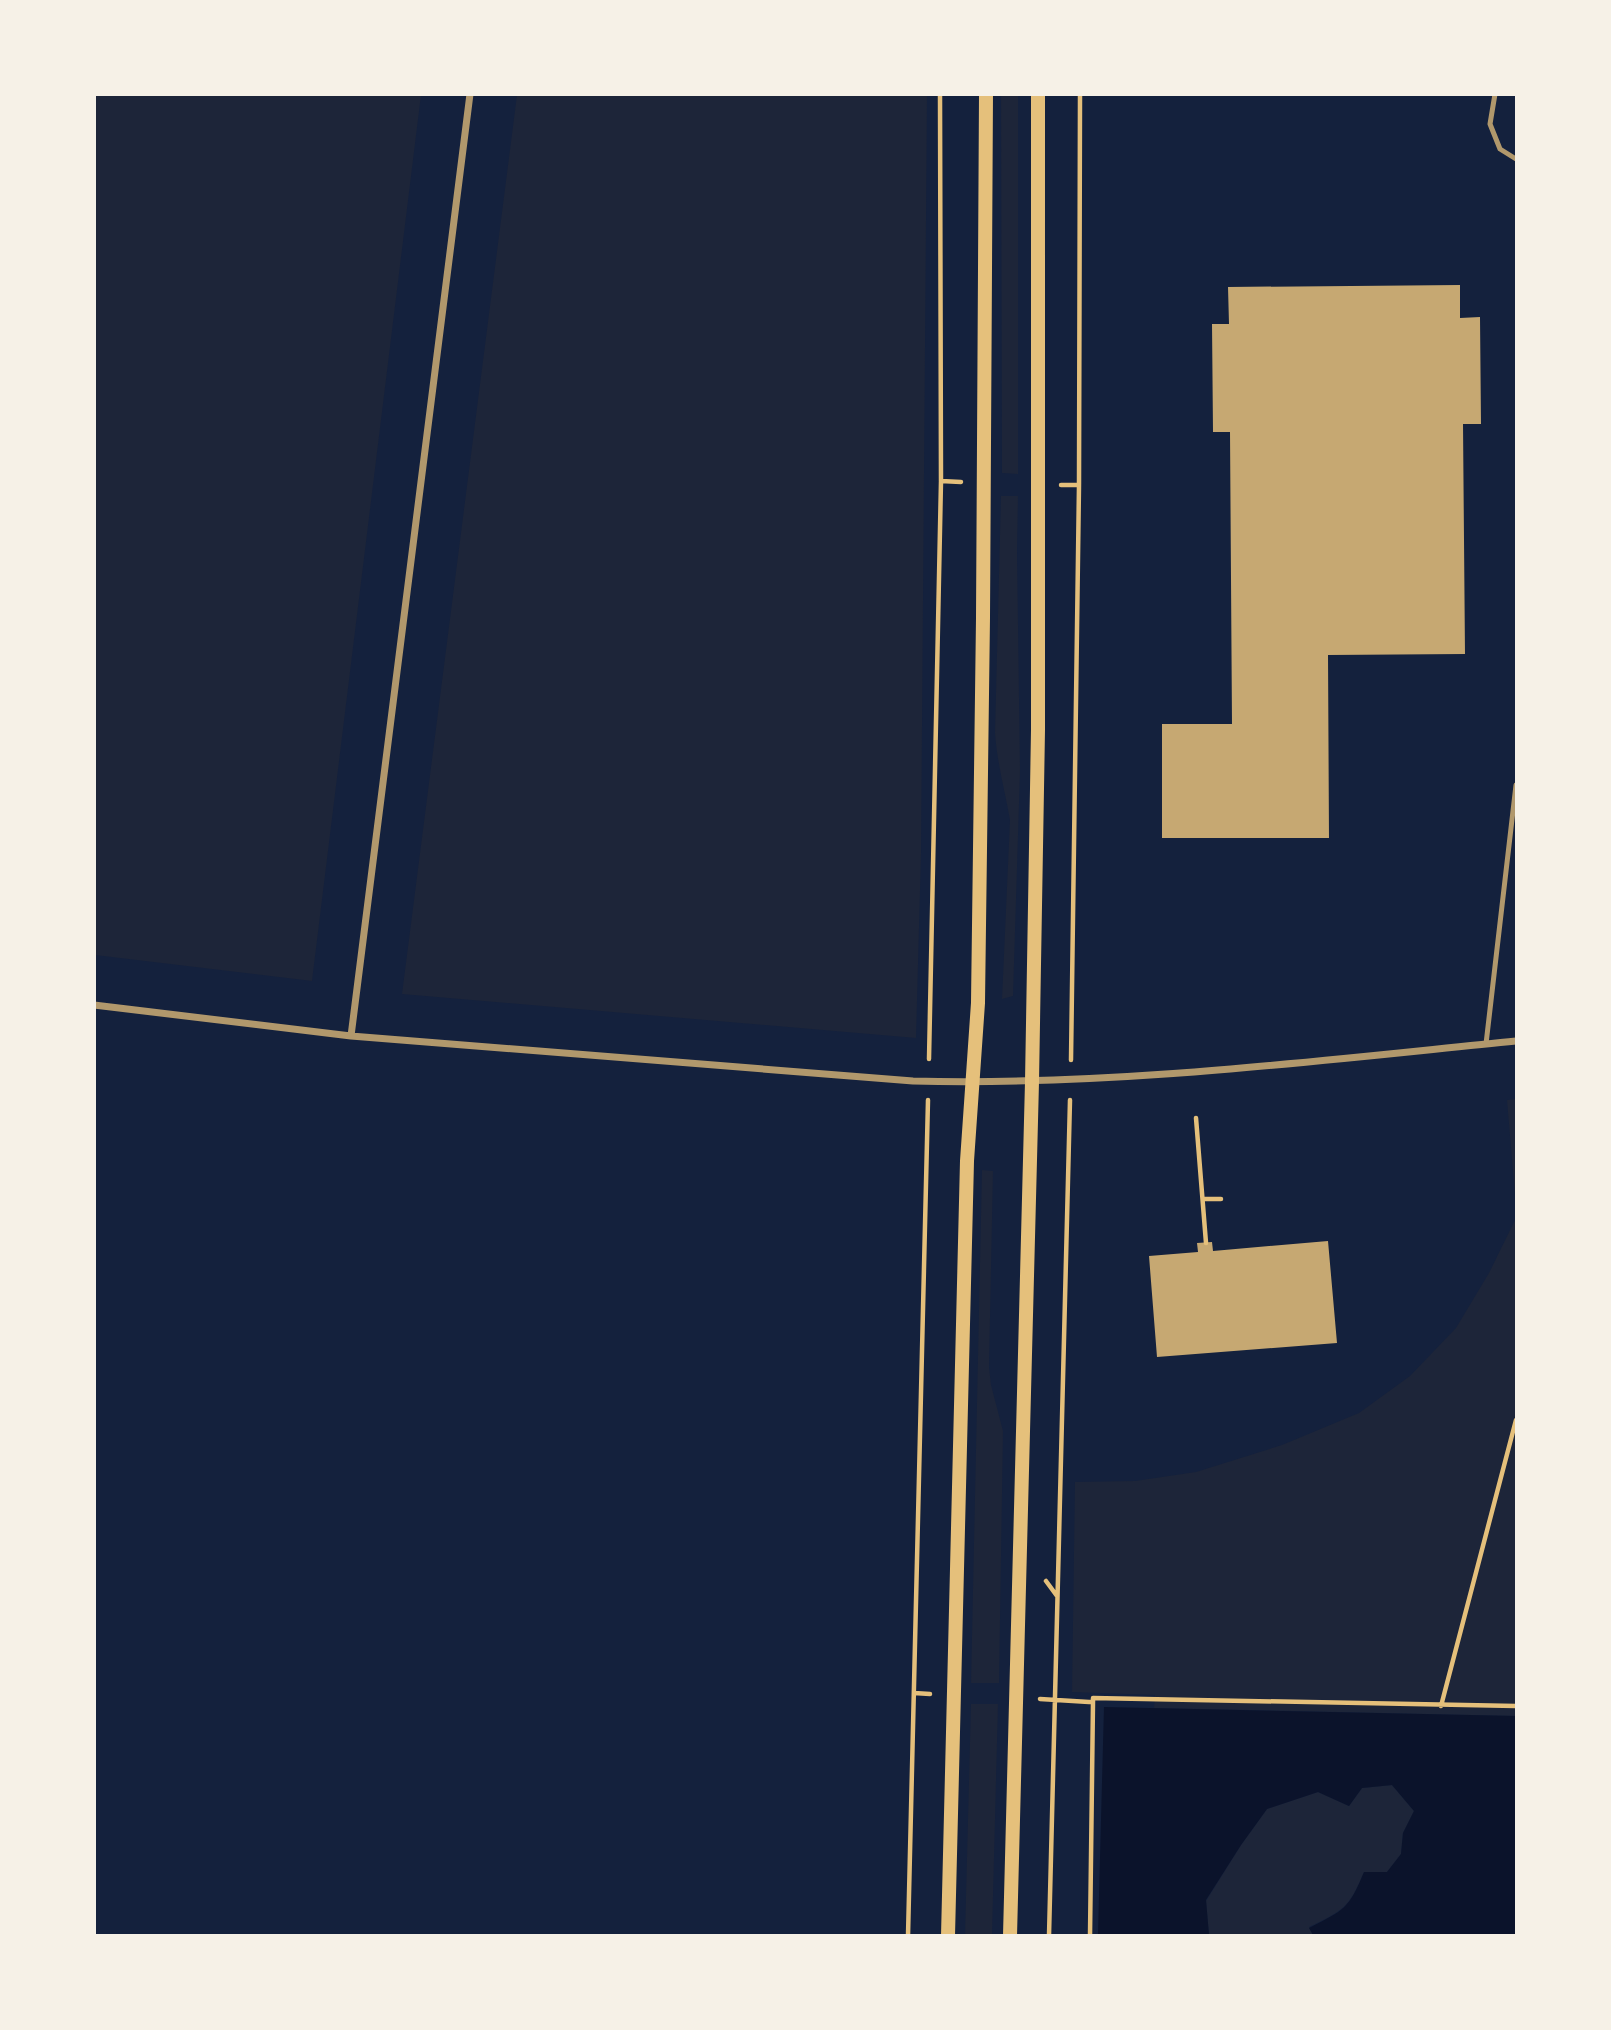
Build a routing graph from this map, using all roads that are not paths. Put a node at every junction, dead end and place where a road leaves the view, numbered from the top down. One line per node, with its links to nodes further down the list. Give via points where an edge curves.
1 (470, 94): 8 (street)
2 (986, 94): 11 (main road, via 984,618)
3 (1038, 94): 12 (main road, via 1038,716)
4 (1495, 94): 5 (lane, via 1490,124 1500,149)
5 (1517, 159)
6 (1517, 785): 10 (lane)
7 (94, 1005): 8 (street)
8 (351, 1036): 11 (street)
9 (1517, 1041): 10 (street)
10 (1486, 1044): 12 (street)
11 (974, 1082): 12 (street); 13 (main road, via 967,1161)
12 (1032, 1082): 14 (main road)
13 (948, 1936)
14 (1010, 1936)

